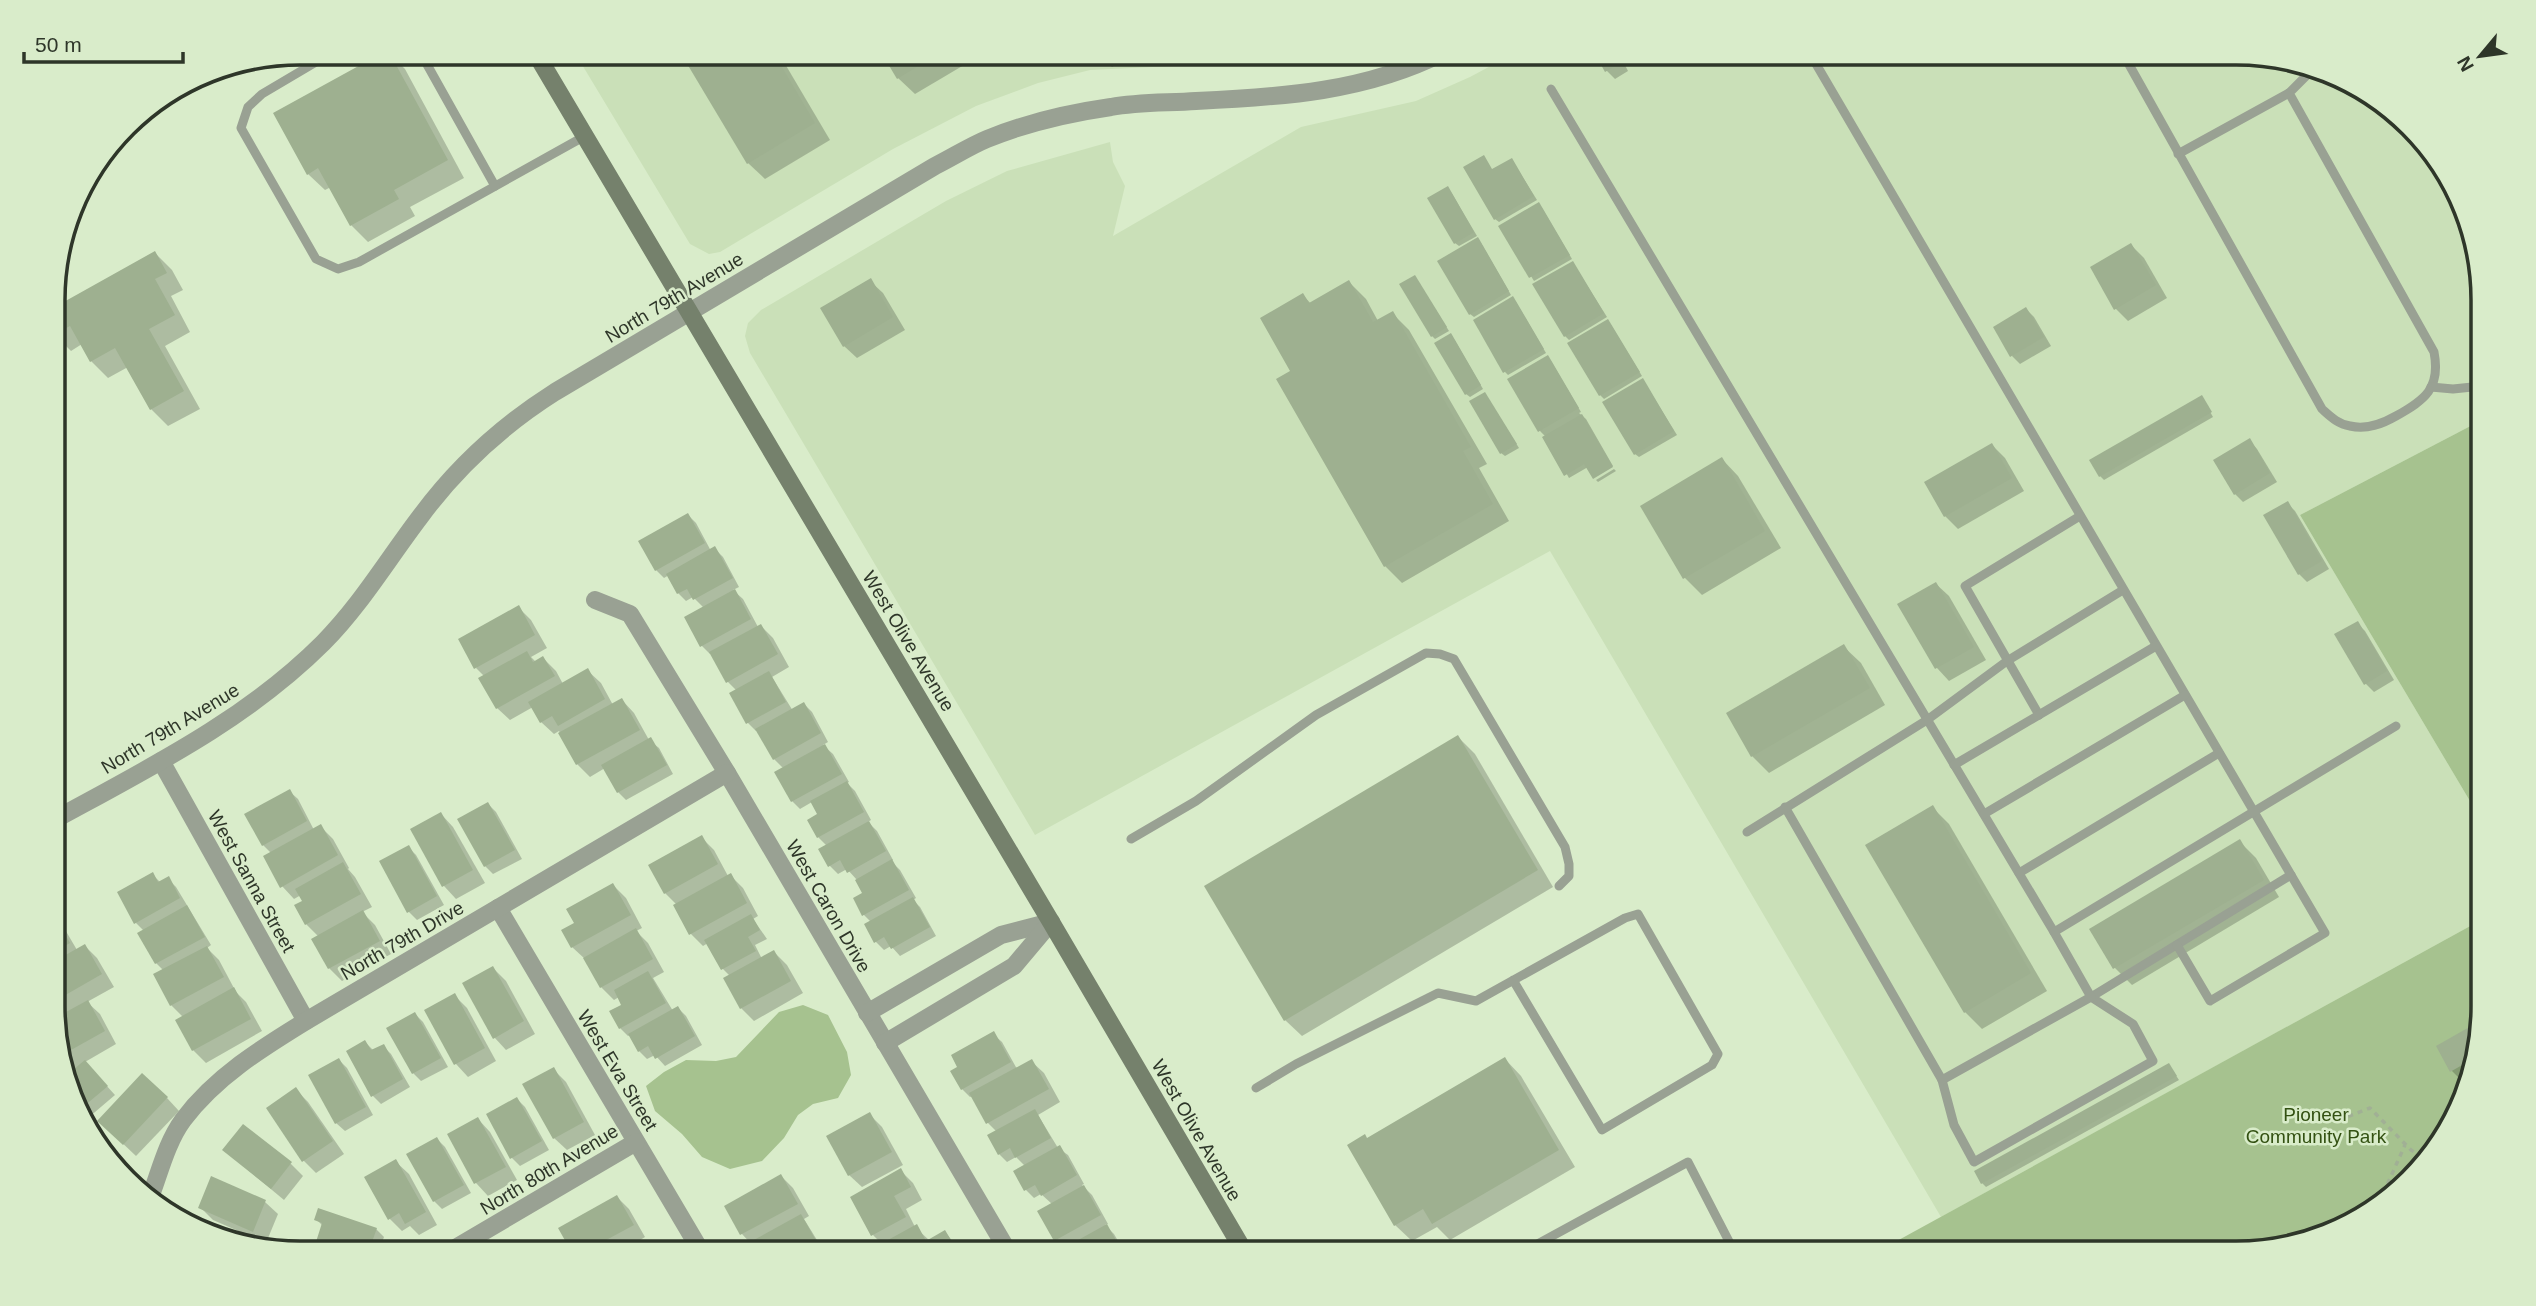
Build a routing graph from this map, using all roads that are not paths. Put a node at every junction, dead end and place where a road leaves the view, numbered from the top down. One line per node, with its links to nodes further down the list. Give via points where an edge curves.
1 (311, 65): 12 (lane, via 262,94 248,107 241,128 316,259 338,269 359,262)
2 (427, 65): 12 (lane)
3 (543, 65): 10 (main road, West Olive Avenue)
4 (1415, 65): 13 (street, North 79th Avenue, via 1349,87 1294,95 1113,106 1028,124 986,139 935,166)
5 (1817, 65): 16 (lane)
6 (2129, 65): 11 (lane)
7 (2306, 76): 9 (lane)
8 (1551, 89): 23 (lane)
9 (2289, 93): 11 (lane); 14 (lane, via 2434,352 2437,365)
10 (585, 136): 12 (lane); 13 (main road, West Olive Avenue)
11 (2178, 154): 14 (lane, via 2322,409 2335,421 2351,426 2382,424 2420,402)
12 (495, 186)
13 (690, 312): 26 (street, North 79th Avenue, via 515,419 453,477 325,642 255,702); 39 (main road, West Olive Avenue)
14 (2431, 387): 15 (lane)
15 (2471, 387)
16 (2080, 516): 17 (lane); 20 (lane, via 1965,586)
17 (2123, 590): 19 (lane); 20 (lane)
18 (595, 600): 28 (street, West Caron Drive, via 631,614)
19 (2156, 646): 21 (lane); 22 (lane)
20 (2007, 661): 22 (lane); 23 (lane)
21 (2185, 695): 25 (lane); 32 (lane)
22 (2039, 715): 27 (lane)
23 (1927, 720): 27 (lane); 29 (lane)
24 (2396, 726): 30 (lane)
25 (2219, 753): 30 (lane); 35 (lane)
26 (161, 761): 31 (street, North 79th Avenue); 45 (street, West Sanna Street)
27 (1954, 765): 32 (lane)
28 (727, 773): 38 (street, North 79th Drive); 44 (street, West Caron Drive)
29 (1784, 807): 33 (lane); 47 (lane)
30 (2253, 812): 36 (lane); 40 (lane)
31 (65, 814)
32 (1984, 814): 35 (lane)
33 (1747, 832)
34 (1131, 839): 37 (lane, via 1196,801 1316,715 1426,653 1440,654 1454,659 1565,847 1569,876)
35 (2019, 873): 40 (lane)
36 (2291, 875): 41 (lane); 41 (lane, via 2325,933 2210,1001)
37 (1559, 886)
38 (498, 908): 45 (street, North 79th Drive); 49 (street, West Eva Street)
39 (1051, 922): 44 (street, via 1000,935); 46 (street, via 1014,967); 54 (main road, West Olive Avenue)
40 (2054, 932): 43 (lane)
41 (2177, 945): 43 (lane)
42 (1513, 980): 42 (lane, via 1638,914 1718,1054 1712,1065 1602,1130); 48 (lane, via 1476,1001 1438,993)
43 (2091, 997): 47 (lane); 47 (lane, via 2133,1024 2153,1061 1974,1162 1954,1125)
44 (867, 1013): 46 (street, West Caron Drive)
45 (306, 1021): 50 (street, North 79th Drive, via 251,1055 197,1104 169,1146)
46 (885, 1043): 53 (street, West Caron Drive)
47 (1942, 1080)
48 (1255, 1088)
49 (636, 1142): 51 (street, North 80th Avenue); 52 (street, West Eva Street)
50 (153, 1189)
51 (469, 1241)
52 (695, 1241)
53 (1002, 1241)
54 (1238, 1241)
55 (1543, 1241): 56 (lane, via 1688,1163)
56 (1729, 1241)

